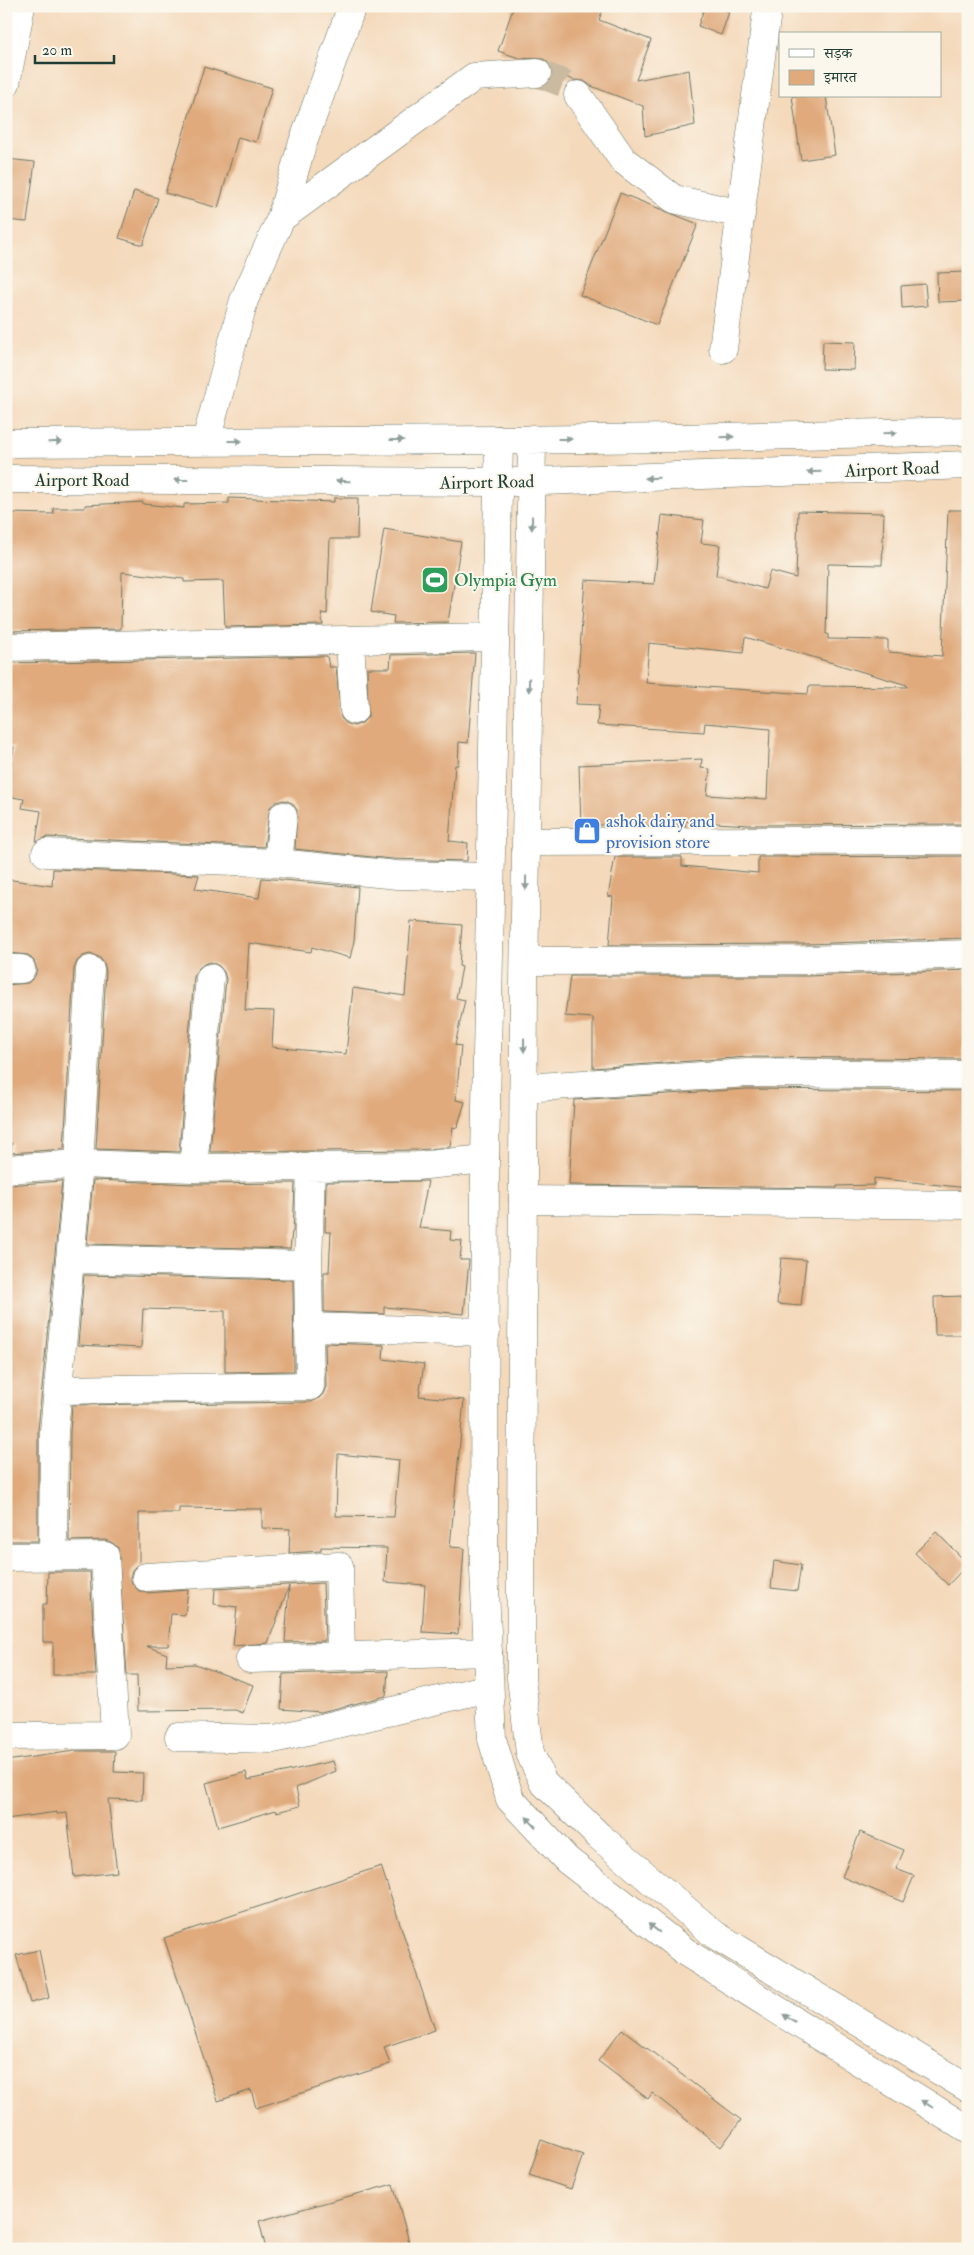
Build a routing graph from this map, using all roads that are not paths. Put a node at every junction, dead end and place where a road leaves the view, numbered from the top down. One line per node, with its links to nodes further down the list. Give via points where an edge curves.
1 (21, 6): 5 (street)
2 (352, 6): 8 (street, via 301,148)
3 (766, 6): 7 (street)
4 (537, 73): 8 (street, via 474,77)
5 (6, 83)
6 (578, 95): 7 (street, via 623,160 674,199)
7 (741, 214): 9 (street)
8 (281, 218): 13 (street, via 244,300)
9 (723, 349)
10 (968, 431): 11 (street, Airport Road, one-way to 10)
11 (532, 439): 12 (street, Airport Road); 17 (street)
12 (499, 440): 13 (street, Airport Road, one-way to 12); 18 (street)
13 (206, 441): 14 (street, Airport Road, one-way to 13)
14 (6, 443)
15 (968, 465): 17 (street, Airport Road, one-way to 17)
16 (6, 479): 18 (street, Airport Road, one-way to 16)
17 (532, 481): 18 (street, Airport Road); 25 (street, one-way to 25)
18 (497, 482): 19 (street)
19 (494, 637): 20 (street); 28 (street)
20 (350, 641): 21 (street); 22 (street)
21 (6, 647)
22 (354, 710)
23 (283, 816): 27 (street)
24 (968, 840): 25 (street)
25 (526, 842): 30 (street, one-way to 30)
26 (46, 853): 27 (street)
27 (278, 863): 28 (street, via 397,875)
28 (490, 877): 35 (street)
29 (968, 954): 30 (street, via 807,960)
30 (525, 961): 34 (street, one-way to 34)
31 (90, 970): 36 (street)
32 (210, 978): 38 (street)
33 (968, 1075): 34 (street, via 747,1073)
34 (524, 1088): 40 (street)
35 (485, 1160): 37 (street, via 417,1166); 45 (street)
36 (79, 1164): 38 (street); 39 (street); 42 (street)
37 (311, 1166): 38 (street); 43 (street)
38 (193, 1168)
39 (6, 1169)
40 (523, 1200): 41 (street); 56 (street, via 522,1678 530,1753 543,1782 599,1836 715,1934)
41 (968, 1205)
42 (70, 1259): 43 (street); 46 (street)
43 (308, 1265): 44 (street)
44 (308, 1327): 45 (street); 46 (street, via 310,1386)
45 (486, 1332): 50 (street, via 484,1569)
46 (59, 1390): 47 (street, via 54,1431)
47 (53, 1556): 48 (street); 54 (street, via 105,1556 116,1735)
48 (6, 1557)
49 (146, 1577): 51 (street, via 339,1566)
50 (488, 1652): 51 (street); 53 (street)
51 (341, 1655): 52 (street)
52 (250, 1660)
53 (489, 1688): 55 (street, via 274,1739); 57 (street, one-way to 53, via 687,1953 566,1860 510,1799 492,1739)
54 (6, 1736)
55 (179, 1737)
56 (968, 2088)
57 (968, 2130)

